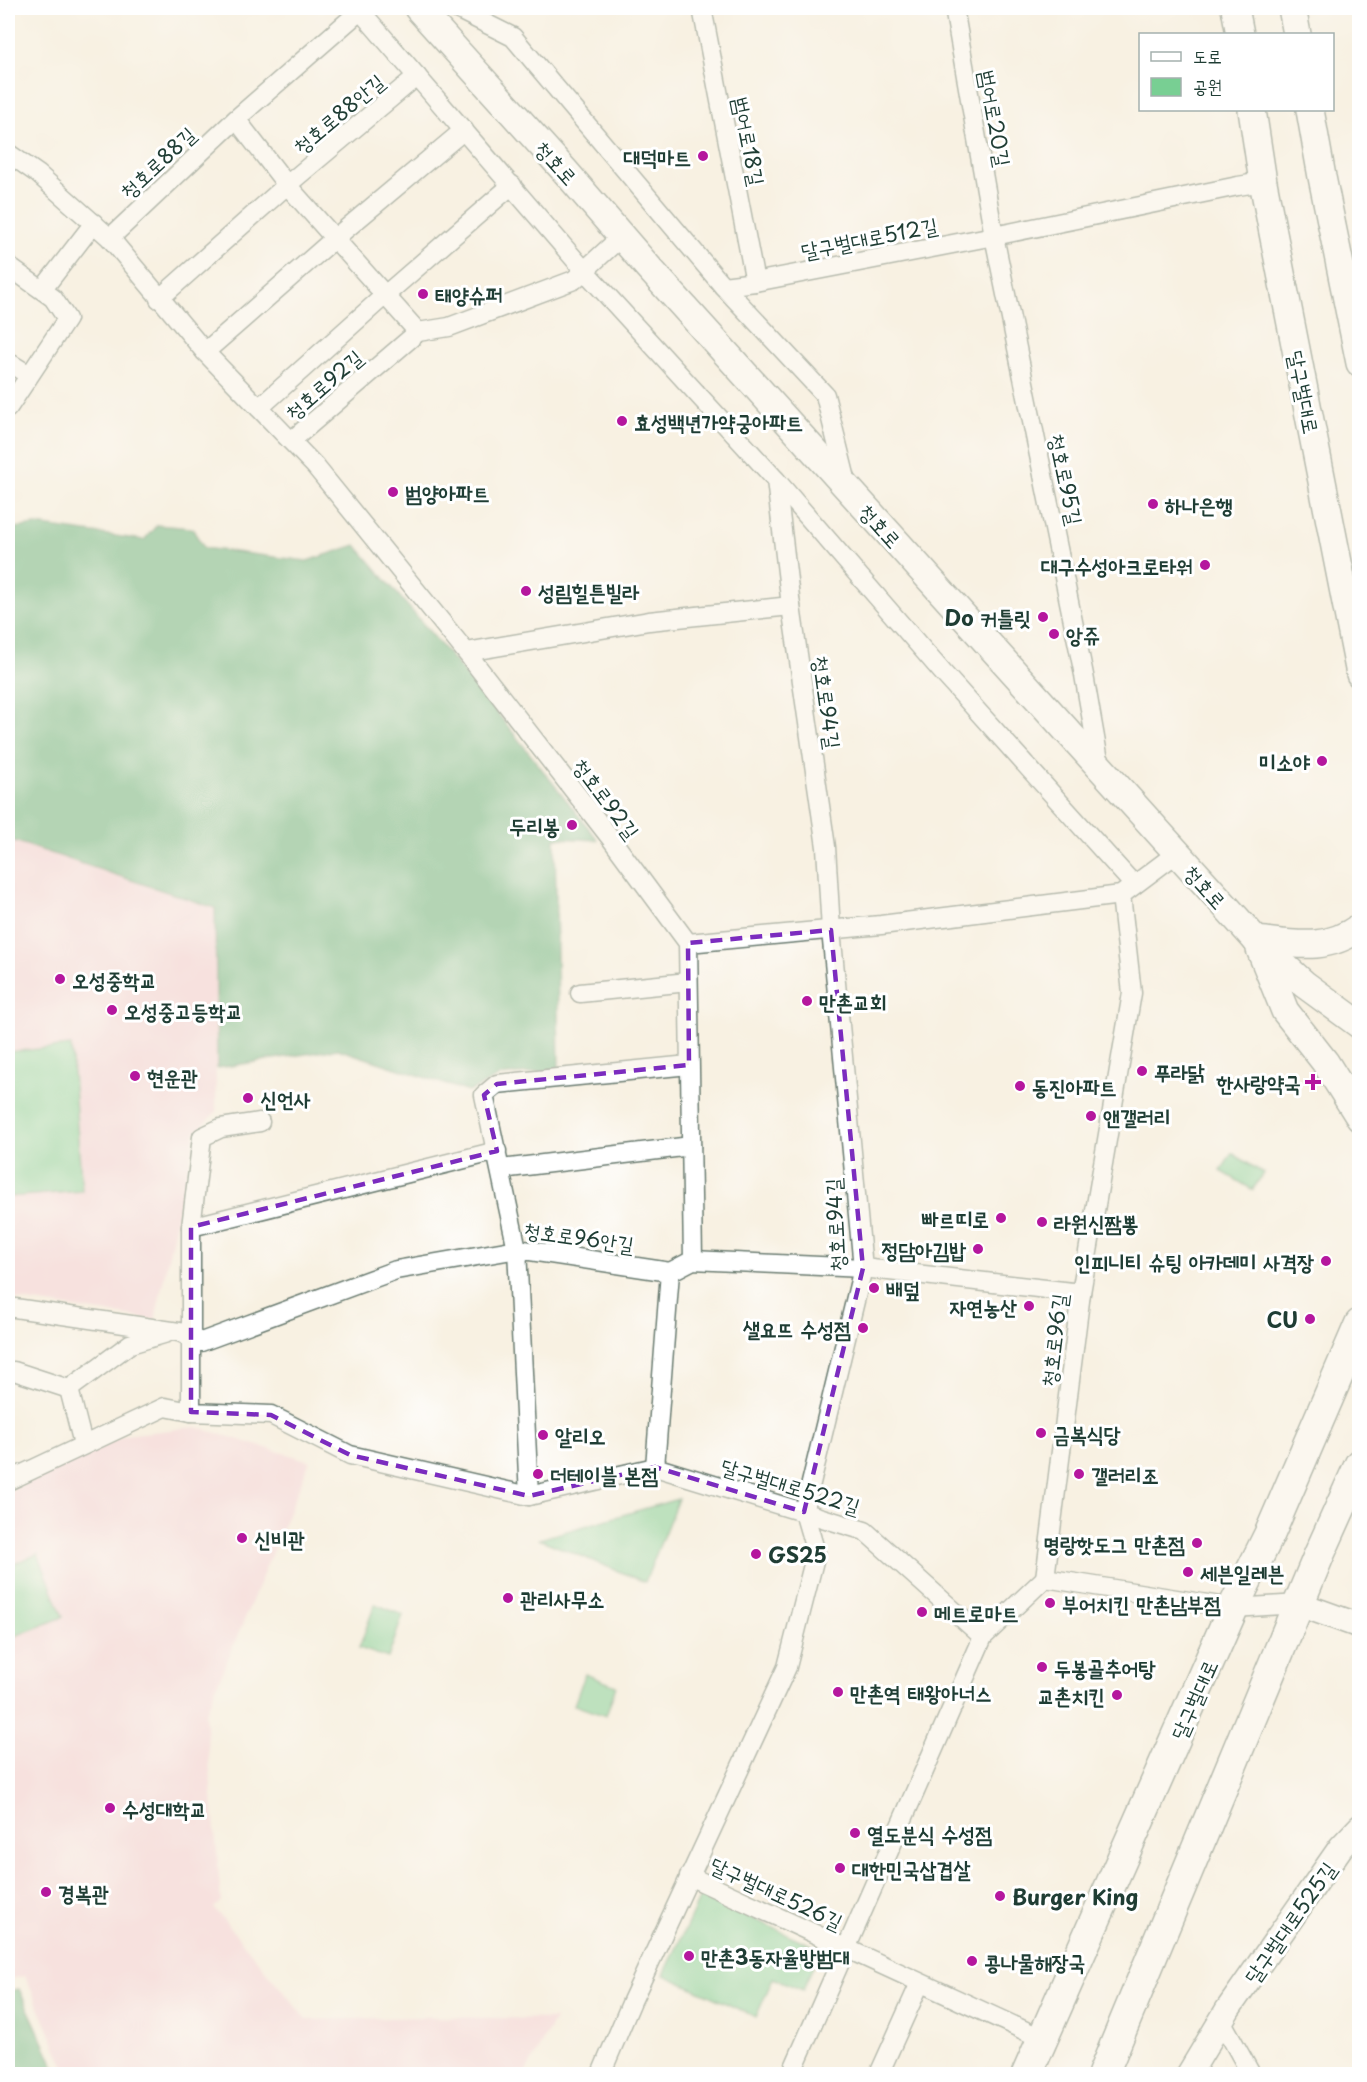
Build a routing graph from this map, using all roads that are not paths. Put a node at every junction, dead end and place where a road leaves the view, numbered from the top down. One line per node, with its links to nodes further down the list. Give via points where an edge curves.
1 (418, 8): 20 (main road, 청호로)
2 (455, 8): 27 (street, via 513,37)
3 (702, 8): 26 (street, 범어로18길)
4 (954, 8): 21 (street, 범어로20길)
5 (1235, 8): 8 (main road)
6 (1292, 8): 9 (main road)
7 (359, 9): 10 (street); 13 (street)
8 (1240, 33)
9 (1297, 33)
10 (417, 76): 14 (street); 17 (street, 청호로88안길)
11 (1252, 111): 16 (main road, 달구벌대로)
12 (1310, 111): 34 (main road)
13 (236, 119): 17 (street, 청호로88안길); 22 (street, 청호로88길)
14 (464, 130): 18 (street); 23 (street)
15 (8, 153): 19 (street)
16 (1263, 182): 21 (street, 달구벌대로512길); 43 (main road, 달구벌대로)
17 (287, 185): 23 (street, 청호로88안길); 30 (street)
18 (512, 185): 25 (street); 29 (street)
19 (94, 223): 22 (street); 28 (street)
20 (622, 236): 25 (street); 40 (main road, 청호로)
21 (994, 236): 26 (street, 달구벌대로512길); 44 (street, 청호로95길)
22 (110, 238): 30 (street)
23 (334, 239): 29 (street, 청호로88안길); 32 (street)
24 (8, 266): 28 (street)
25 (584, 269): 31 (street, via 574,280 449,327); 39 (street)
26 (755, 282): 27 (street, 달구벌대로512길)
27 (723, 286): 40 (street, via 825,395)
28 (43, 289): 35 (street, via 67,319)
29 (384, 296): 31 (street, 청호로88안길); 37 (street)
30 (159, 299): 32 (street)
31 (418, 332): 38 (street, 청호로92길)
32 (205, 352): 37 (street)
33 (8, 362): 35 (street)
34 (1359, 363)
35 (29, 375): 36 (street)
36 (8, 408)
37 (258, 408): 38 (street)
38 (291, 441): 42 (street, 청호로92길)
39 (776, 480): 41 (street, 청호로94길); 46 (street)
40 (848, 488): 44 (main road, 청호로)
41 (791, 606): 42 (street, via 649,621); 48 (street, 청호로94길, via 825,847)
42 (466, 652): 50 (street, 청호로92길)
43 (1359, 675)
44 (1101, 766): 45 (main road, 청호로)
45 (1177, 853): 46 (street); 49 (main road, 청호로)
46 (1128, 890): 48 (street); 65 (street, 청호로96길, via 1132,993)
47 (1359, 927): 49 (main road, via 1346,937 1307,946)
48 (831, 930): 50 (street); 63 (street, 청호로94길)
49 (1256, 940): 53 (main road, 청호로, via 1304,984); 55 (main road, via 1285,1011 1325,1062)
50 (688, 943): 51 (street)
51 (688, 982): 52 (street); 54 (street)
52 (580, 993)
53 (1359, 1025)
54 (689, 1065): 57 (street); 58 (street, via 497,1084 484,1095)
55 (1359, 1118)
56 (260, 1122): 60 (street, via 221,1128 202,1137)
57 (691, 1146): 59 (street); 62 (street)
58 (497, 1151): 59 (street); 60 (street)
59 (501, 1169): 61 (street)
60 (191, 1227): 69 (street)
61 (517, 1249): 64 (street, 청호로96안길); 69 (street, 청호로96안길, via 396,1270 201,1342); 77 (street)
62 (693, 1260): 63 (street); 64 (street)
63 (863, 1268): 65 (street); 78 (street, 청호로94길)
64 (670, 1272): 75 (street)
65 (1081, 1293): 79 (street, 청호로96길)
66 (8, 1307): 68 (street)
67 (1359, 1324): 81 (main road, 달구벌대로, via 1270,1533)
68 (172, 1332): 69 (street); 71 (street, via 130,1344)
69 (191, 1336): 72 (street)
70 (8, 1372): 71 (street)
71 (69, 1389): 73 (street)
72 (191, 1412): 73 (street, 달구벌대로522길, via 165,1407); 77 (street, 달구벌대로522길, via 271,1415 350,1455)
73 (83, 1444): 76 (street, 달구벌대로522길)
74 (1359, 1464): 80 (main road)
75 (655, 1467): 77 (street, 달구벌대로522길); 78 (street, 달구벌대로522길)
76 (8, 1481)
77 (529, 1496)
78 (804, 1512): 83 (street, 달구벌대로522길, via 865,1531); 85 (street, via 816,1553 787,1666)
79 (1045, 1578): 81 (street); 83 (street)
80 (1299, 1604): 81 (street); 82 (street); 94 (main road)
81 (1233, 1608): 89 (main road, 달구벌대로)
82 (1359, 1626)
83 (983, 1637): 86 (street)
84 (1359, 1827): 88 (street, 달구벌대로525길, via 1341,1847)
85 (689, 1876): 86 (street, 달구벌대로526길); 90 (street, 달구벌대로526길)
86 (846, 1949): 87 (street, 달구벌대로526길); 91 (street)
87 (920, 1983): 89 (street, 달구벌대로526길); 92 (street)
88 (1221, 2020): 95 (street, 달구벌대로525길); 96 (street)
89 (1043, 2039): 93 (main road, 달구벌대로)
90 (601, 2074)
91 (791, 2074)
92 (879, 2074)
93 (1027, 2074)
94 (1103, 2074)
95 (1189, 2074)
96 (1251, 2074)

